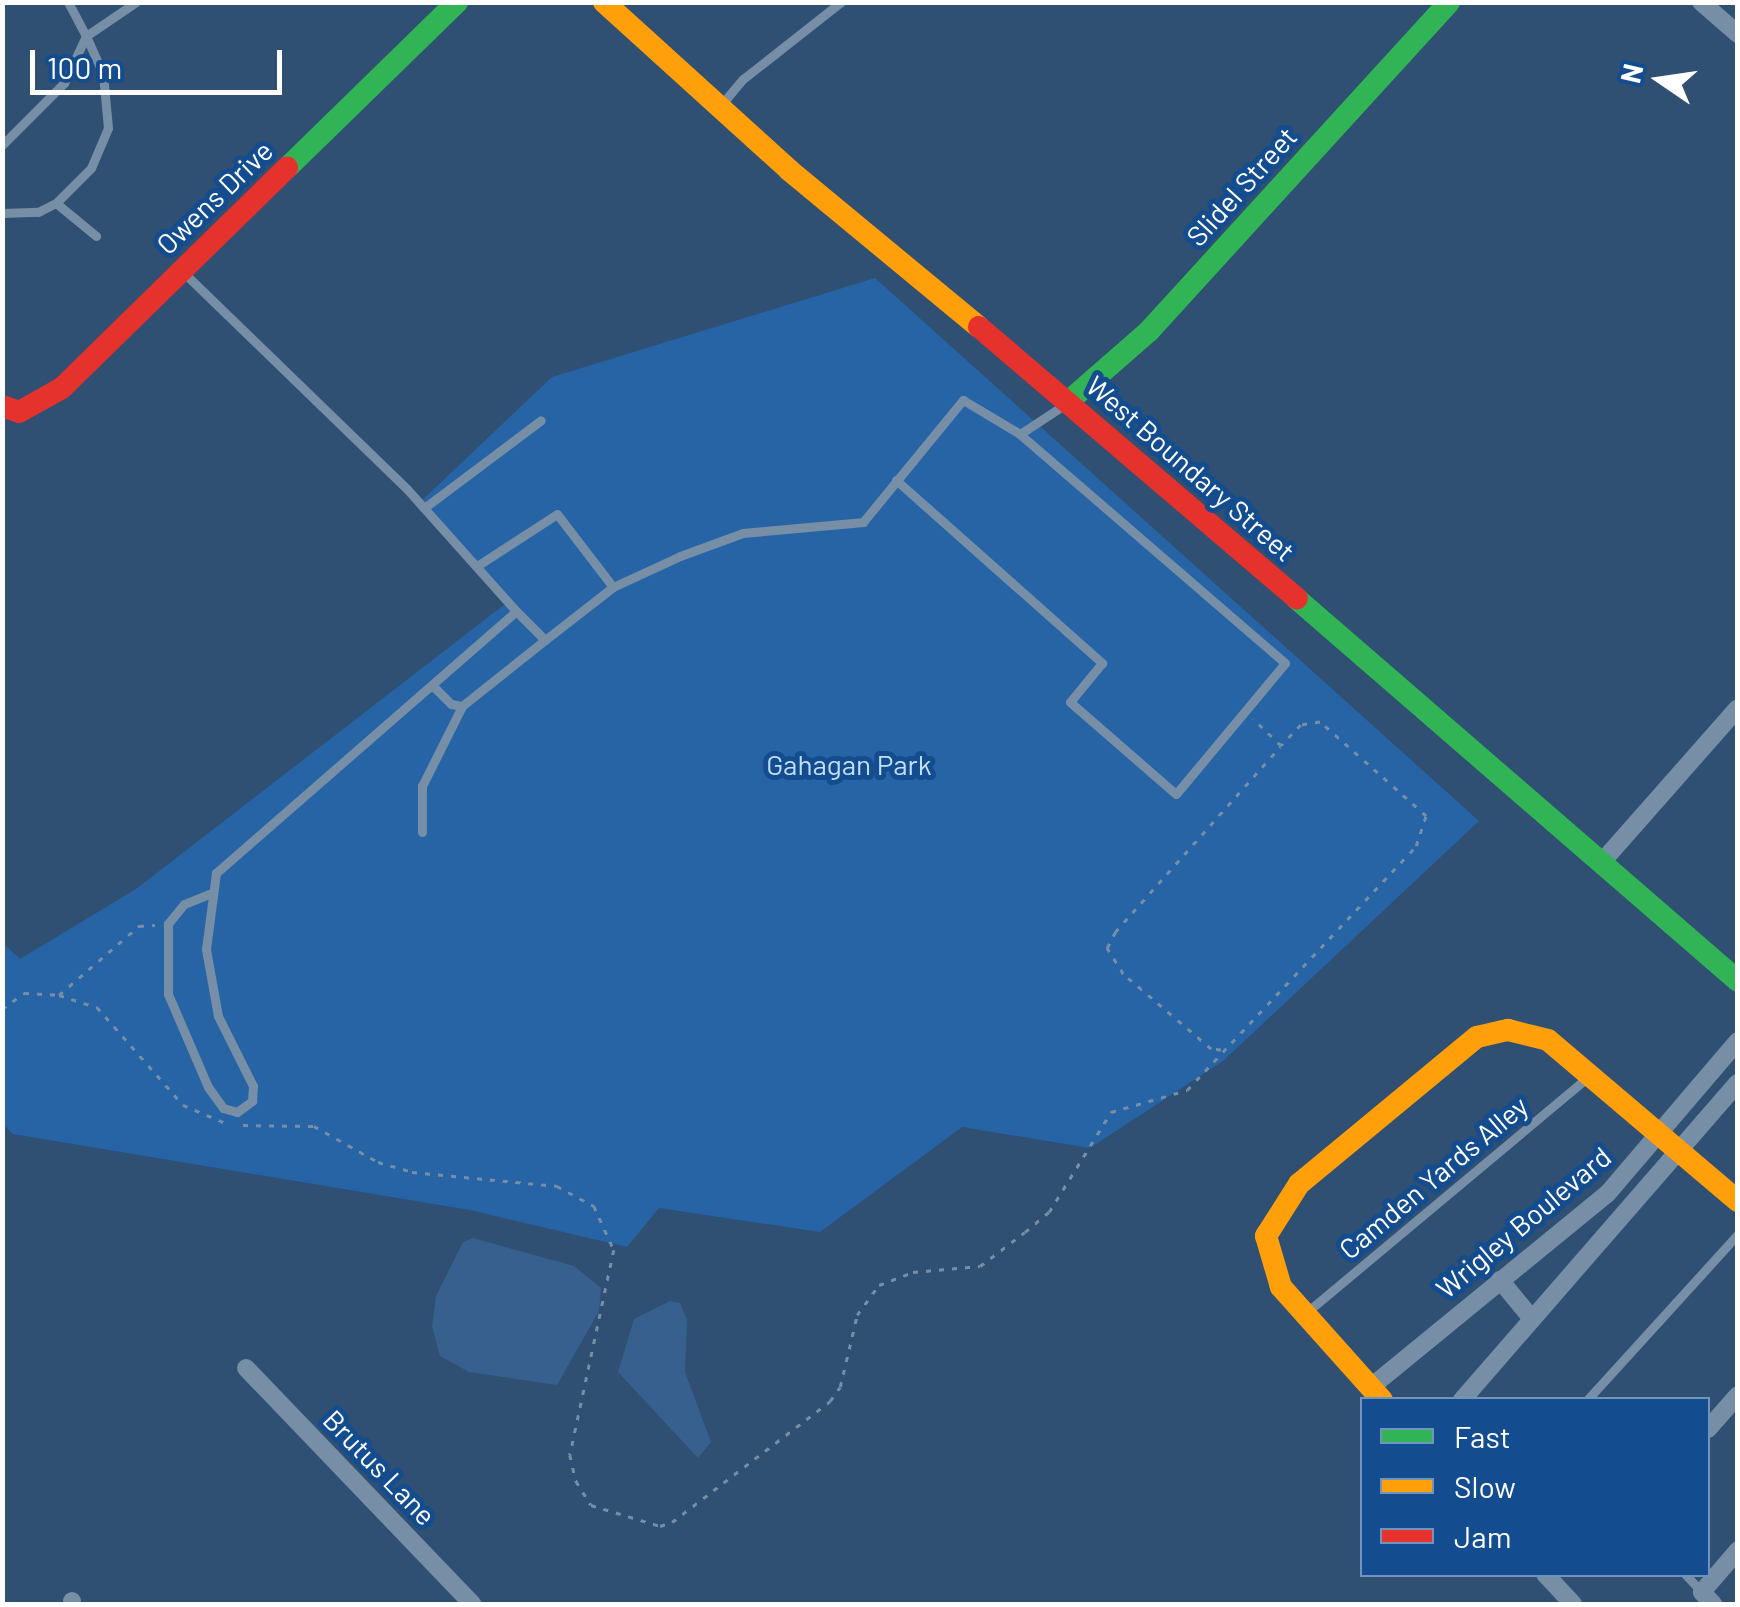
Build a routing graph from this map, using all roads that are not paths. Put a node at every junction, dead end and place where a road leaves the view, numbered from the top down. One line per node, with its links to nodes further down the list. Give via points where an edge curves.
1 (68, 2): 9 (lane)
2 (136, 2): 9 (lane)
3 (457, 2): 15 (street, Owens Drive)
4 (604, 2): 10 (street, West Boundary Street)
5 (841, 2): 10 (lane, via 743,78)
6 (1449, 2): 16 (street, Slidel Street, via 1149,331)
7 (1701, 2): 8 (street)
8 (1738, 34)
9 (86, 36): 11 (lane, via 64,83); 12 (lane, via 103,74 108,128 91,168)
10 (719, 107): 16 (street, West Boundary Street)
11 (2, 145)
12 (56, 203): 13 (lane, via 38,212); 14 (lane)
13 (2, 213)
14 (96, 236)
15 (182, 271): 17 (street, Owens Drive, via 39,406 19,412); 21 (lane)
16 (1070, 402): 19 (lane); 30 (street, West Boundary Street)
17 (2, 406)
18 (541, 420): 21 (lane)
19 (1020, 434): 20 (lane, via 964,400); 20 (lane, via 1284,663 1176,794 1070,702 1102,663)
20 (896, 480): 23 (lane, via 862,522 743,533)
21 (424, 508): 22 (lane)
22 (477, 566): 23 (lane, via 557,514); 24 (lane)
23 (614, 587): 25 (lane)
24 (516, 611): 25 (lane); 26 (lane)
25 (545, 640): 27 (lane)
26 (434, 686): 27 (lane); 31 (lane, via 272,820 216,873)
27 (462, 706): 29 (lane, via 422,786)
28 (1738, 708): 30 (street)
29 (422, 832)
30 (1602, 862): 32 (street, West Boundary Street)
31 (209, 894): 31 (lane, via 206,948 218,1016 253,1086 252,1102 237,1112 222,1108 189,1052 168,994 168,924 184,904)
32 (1738, 981)
33 (1738, 1040): 36 (street, Wrigley Boulevard)
34 (1590, 1076): 36 (street); 41 (lane, Camden Yards Alley); 41 (street, via 1548,1040 1508,1030 1477,1037 1299,1184 1266,1236 1272,1270)
35 (1738, 1083): 37 (street, Wrigley Boulevard)
36 (1658, 1135): 37 (street); 40 (street, Wrigley Boulevard, via 1608,1192)
37 (1680, 1153): 38 (street); 42 (street, Wrigley Boulevard)
38 (1738, 1202)
39 (1738, 1234): 47 (lane)
40 (1500, 1280): 42 (street); 44 (street, Wrigley Boulevard)
41 (1304, 1314): 44 (street)
42 (1532, 1319): 46 (street, Wrigley Boulevard)
43 (246, 1368): 53 (street, Brutus Lane)
44 (1376, 1393)
45 (1738, 1395): 48 (street)
46 (1465, 1397)
47 (1590, 1397)
48 (1710, 1428)
49 (1738, 1550): 52 (street)
50 (1688, 1577): 52 (lane)
51 (1557, 1578): 54 (street)
52 (1707, 1598)
53 (472, 1604)
54 (1573, 1604)

